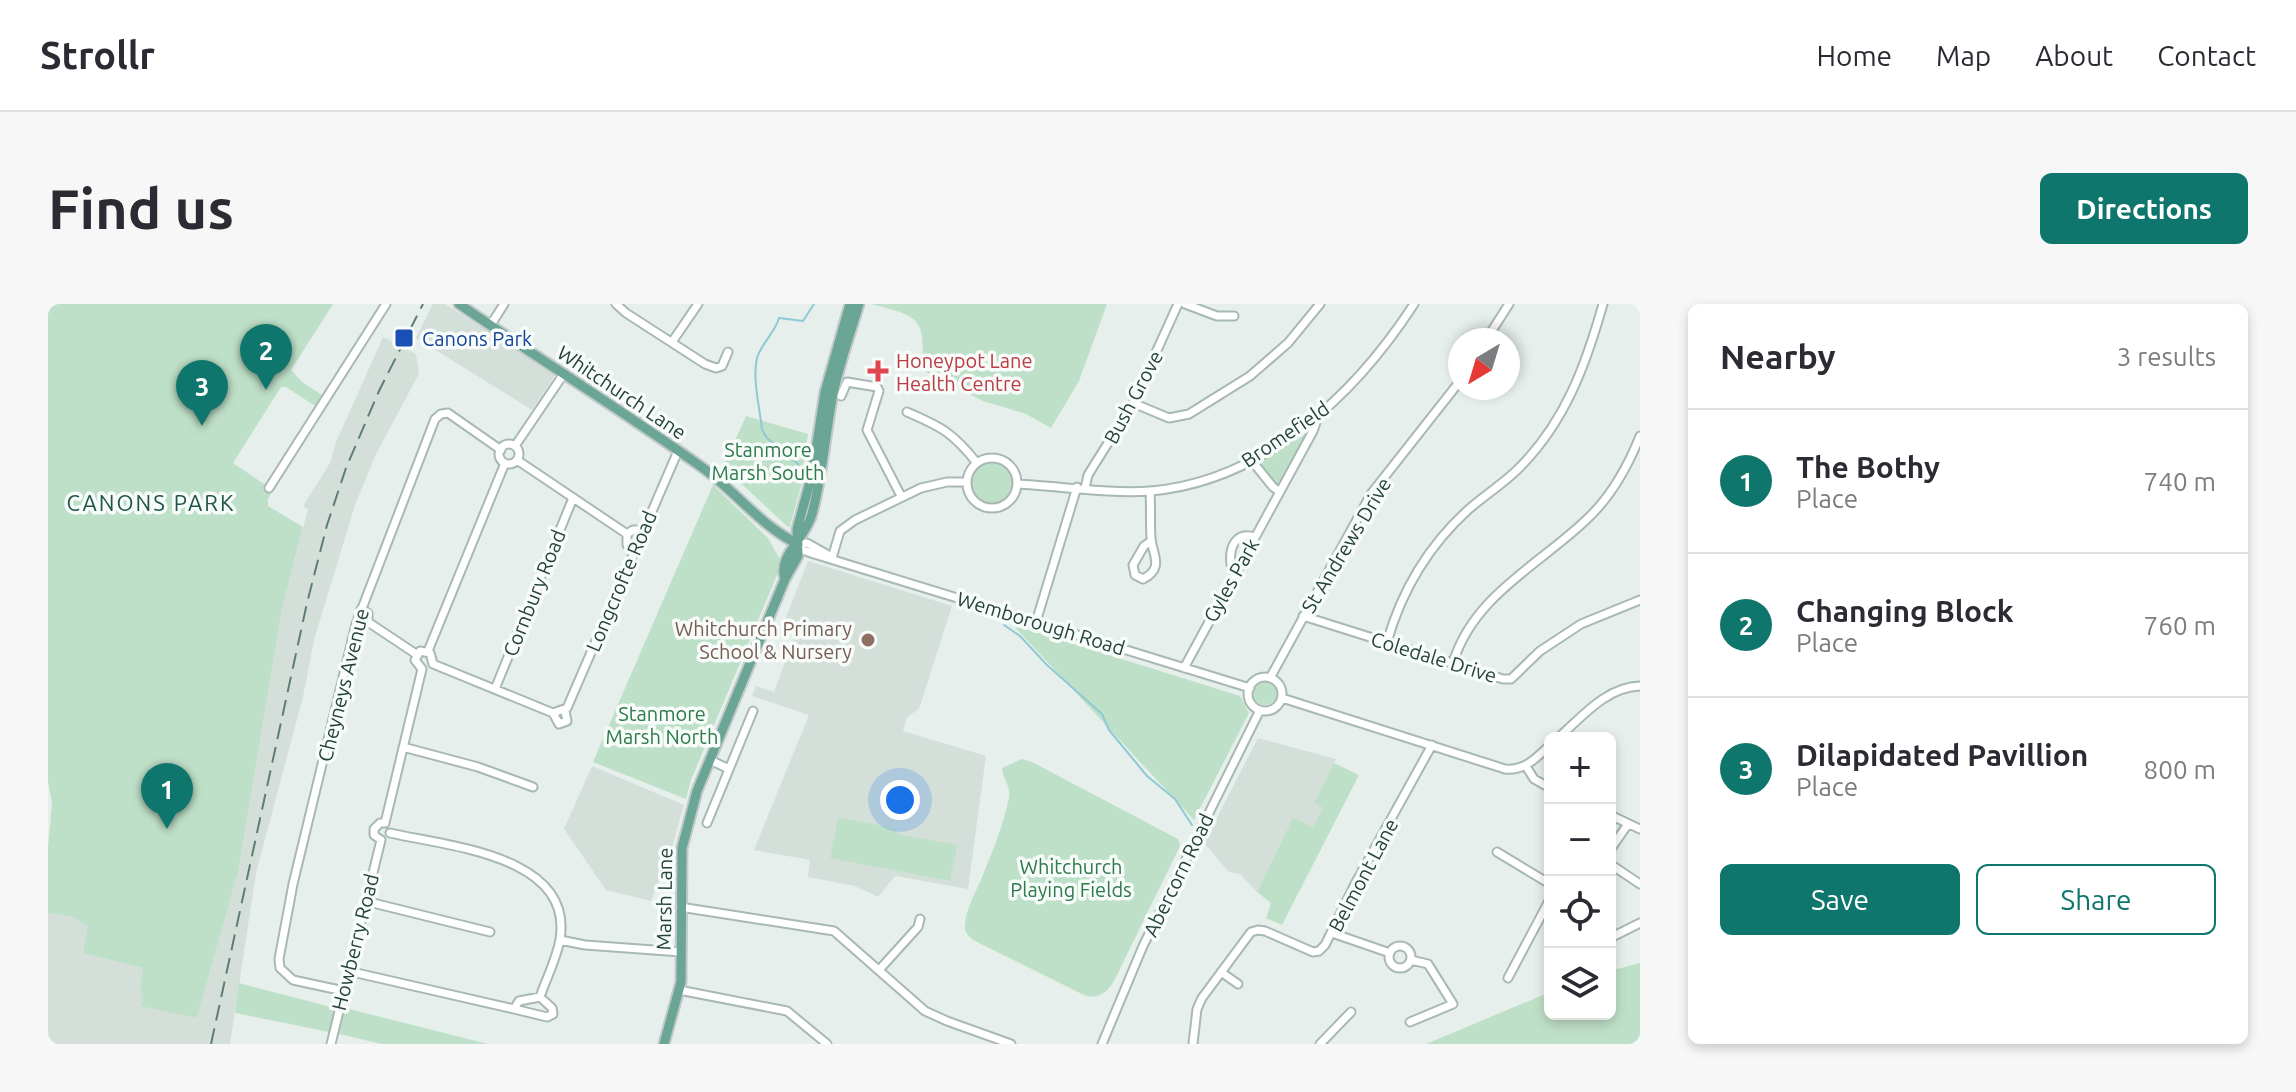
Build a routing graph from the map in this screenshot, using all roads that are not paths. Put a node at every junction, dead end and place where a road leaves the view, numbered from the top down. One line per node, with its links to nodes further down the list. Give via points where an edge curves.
1 (386, 304): 35 (street)
2 (459, 304): 15 (main road, Whitchurch Lane)
3 (504, 304): 15 (street)
4 (616, 304): 17 (street)
5 (698, 304): 17 (street)
6 (850, 304): 45 (main road, via 825,392)
7 (859, 304): 45 (main road, via 833,395 813,513)
8 (1178, 304): 22 (street, Bush Grove)
9 (1185, 304): 14 (street, via 1217,316)
10 (1320, 304): 22 (street, via 1288,343 1250,376 1189,414 1169,418)
11 (1414, 304): 24 (street, Bromefield, via 1390,341)
12 (1509, 304): 16 (street)
13 (1603, 304): 55 (street, via 1585,364 1549,432 1521,467 1440,538 1414,575)
14 (1234, 316)
15 (490, 326): 19 (main road, Whitchurch Lane)
16 (1494, 328)
17 (672, 342): 18 (street, via 716,368 726,362)
18 (728, 352)
19 (563, 375): 26 (street); 28 (main road, Whitchurch Lane)
20 (841, 396): 39 (street, via 847,382 877,387 867,430)
21 (1448, 396): 51 (street, St Andrews Drive, via 1371,494)
22 (1133, 403): 36 (street, Bush Grove)
23 (907, 412): 32 (street, via 944,428)
24 (1318, 417): 30 (street, Bromefield); 38 (street, Gyles Park)
25 (1640, 436): 58 (street, via 1618,480 1589,517 1486,605 1458,646)
26 (515, 446): 27 (street); 29 (street)
27 (501, 450): 31 (street); 50 (street, Cheyneys Avenue, via 448,413 435,419)
28 (678, 451): 41 (street, Longcrofte Road); 45 (main road, Whitchurch Lane)
29 (517, 460): 31 (street); 40 (street)
30 (1252, 461): 37 (street, Bromefield, via 1204,481); 38 (street)
31 (505, 463): 56 (street)
32 (977, 463): 33 (street); 34 (street, via 1001,460 1011,467)
33 (967, 482): 34 (street, via 970,497 988,508 1009,501); 39 (street, via 947,482)
34 (1017, 484): 36 (street, Bromefield)
35 (269, 488)
36 (1081, 488): 37 (street, Bromefield); 53 (street, Bush Grove)
37 (1150, 491): 44 (street)
38 (1280, 492): 43 (street, Gyles Park)
39 (901, 496): 47 (street, via 844,527)
40 (573, 498): 42 (street); 65 (street, Cornbury Road)
41 (642, 530): 42 (street); 46 (street, Longcrofte Road)
42 (627, 534): 46 (street, via 627,545)
43 (1255, 537): 48 (street, Gyles Park); 48 (street, via 1237,538 1230,550)
44 (1151, 541): 44 (street, via 1155,567 1143,579 1135,575 1133,565)
45 (798, 544): 47 (street, Wemborough Road); 75 (main road, Marsh Lane, via 798,556)
46 (634, 549): 68 (street, Longcrofte Road)
47 (832, 558): 53 (street, Wemborough Road)
48 (1237, 570): 60 (street, Gyles Park)
49 (1640, 600): 58 (street, Coledale Drive, via 1581,624 1540,651 1511,679)
50 (361, 609): 52 (street, via 368,613); 54 (street, Cheyneys Avenue)
51 (1303, 616): 55 (street, Coledale Drive); 62 (street, St Andrews Drive)
52 (368, 622): 54 (street); 57 (street)
53 (1036, 622): 60 (street, Wemborough Road)
54 (356, 624): 110 (street, Cheyneys Avenue, via 279,959 280,968 293,980)
55 (1387, 642): 58 (street, Coledale Drive)
56 (428, 651): 57 (street); 59 (street)
57 (416, 654): 61 (street, via 415,663)
58 (1453, 663)
59 (433, 664): 61 (street); 65 (street)
60 (1184, 668): 64 (street, Wemborough Road)
61 (422, 669): 73 (street)
62 (1270, 678): 64 (street, via 1257,680); 66 (street, via 1280,685)
63 (1640, 686): 71 (street, via 1607,696)
64 (1250, 688): 67 (street, via 1249,699)
65 (495, 689): 70 (street)
66 (1282, 698): 67 (street, via 1275,708); 72 (street)
67 (1260, 710): 119 (street, Abercorn Road, via 1143,946)
68 (565, 711): 70 (street); 70 (street, Longcrofte Road, via 567,721 562,724)
69 (753, 711): 77 (street)
70 (553, 713)
71 (1565, 732)
72 (1432, 745): 76 (street, via 1505,769); 98 (street, Belmont Lane)
73 (403, 747): 79 (street); 81 (street)
74 (1544, 750): 76 (street)
75 (710, 760): 77 (street); 93 (main road, Marsh Lane, via 684,836)
76 (1526, 766): 78 (street)
77 (729, 769): 82 (street)
78 (1544, 785)
79 (533, 787)
80 (1616, 818): 83 (street)
81 (385, 823): 85 (street); 86 (street, via 374,829)
82 (707, 823)
83 (1628, 824): 84 (street); 87 (street)
84 (1640, 829)
85 (390, 833): 86 (street); 100 (street, via 506,860 530,872 550,891 560,915)
86 (381, 840): 92 (street, Howberry Road)
87 (1616, 841)
88 (1497, 852): 90 (street)
89 (1616, 868): 91 (street)
90 (1544, 880)
91 (1640, 884)
92 (365, 901): 97 (street); 105 (street, Howberry Road)
93 (680, 907): 101 (main road, Marsh Lane); 104 (street, via 834,931)
94 (1544, 910): 107 (street)
95 (920, 919): 104 (street)
96 (1640, 923): 99 (street)
97 (490, 932)
98 (1332, 933): 102 (street); 106 (street, Belmont Lane, via 1313,952 1258,930 1251,932)
99 (1616, 935)
100 (560, 940): 101 (street); 111 (street)
101 (681, 952): 109 (main road, Marsh Lane)
102 (1390, 953): 103 (street, via 1402,946); 103 (street, via 1396,968)
103 (1411, 960): 114 (street, via 1428,964 1453,1004)
104 (879, 970): 118 (street, via 925,1011)
105 (348, 971): 110 (street, Howberry Road); 112 (street)
106 (1221, 972): 108 (street); 120 (street, Belmont Lane, via 1197,1009)
107 (1508, 978)
108 (1238, 984)
109 (679, 990): 116 (main road, Marsh Lane); 117 (street, via 787,1011)
110 (344, 991): 115 (street, Howberry Road)
111 (540, 997): 112 (street, via 519,1001); 112 (street, via 553,1014)
112 (514, 1009)
113 (1351, 1012): 121 (street)
114 (1410, 1022)
115 (331, 1044)
116 (664, 1044)
117 (827, 1044)
118 (1011, 1044)
119 (1102, 1044)
120 (1193, 1044)
121 (1320, 1044)

